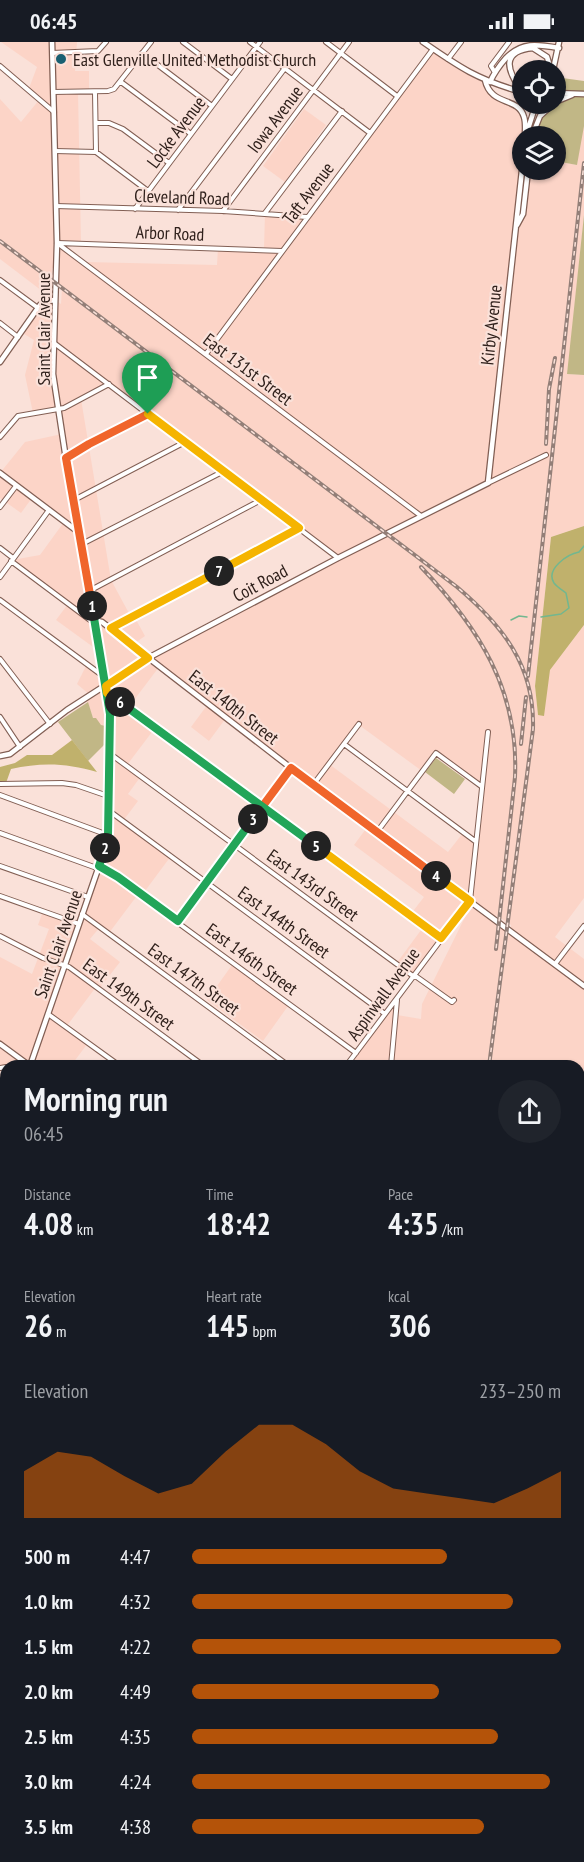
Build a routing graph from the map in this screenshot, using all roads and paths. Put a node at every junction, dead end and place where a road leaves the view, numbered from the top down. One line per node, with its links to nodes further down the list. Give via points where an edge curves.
1 (52, 42): 17 (street, Saint Clair Avenue)
2 (106, 42): 17 (street, via 99,51)
3 (150, 42): 18 (street)
4 (183, 42): 27 (street)
5 (250, 42): 14 (street)
6 (260, 42): 14 (street, Locke Avenue)
7 (326, 42): 19 (street)
8 (349, 42): 19 (street, Iowa Avenue)
9 (423, 42): 16 (street)
10 (461, 42): 20 (street)
11 (508, 42): 25 (street, via 491,66)
12 (559, 45): 13 (street); 22 (street)
13 (546, 46): 15 (street); 25 (street, via 520,45)
14 (256, 47): 24 (street); 27 (street, Locke Avenue)
15 (534, 48): 21 (street); 26 (street, via 511,58)
16 (433, 49): 20 (street); 34 (street, Taft Avenue)
17 (52, 53): 32 (street, Saint Clair Avenue)
18 (142, 53): 29 (street); 35 (street)
19 (341, 53): 31 (street, Iowa Avenue); 34 (street)
20 (448, 59): 28 (street)
21 (548, 60)
22 (555, 60)
23 (0, 66): 37 (street)
24 (285, 68): 31 (street); 50 (street)
25 (494, 71): 28 (street)
26 (512, 78)
27 (232, 79): 35 (street, Locke Avenue)
28 (487, 81): 30 (street); 39 (street, via 487,91 522,112)
29 (121, 82): 33 (street, via 114,89); 41 (street)
30 (512, 89)
31 (314, 90): 36 (street); 51 (street, Iowa Avenue)
32 (53, 92): 33 (street); 37 (street, Saint Clair Avenue)
33 (95, 92): 38 (street)
34 (398, 96): 40 (street, Taft Avenue)
35 (212, 106): 41 (street, Locke Avenue)
36 (342, 111): 40 (street); 52 (street)
37 (54, 113): 42 (street, Saint Clair Avenue)
38 (96, 123): 43 (street); 44 (street, via 123,129)
39 (525, 126)
40 (370, 132): 53 (street, Taft Avenue)
41 (190, 134): 44 (street, Locke Avenue)
42 (55, 151): 43 (street); 48 (street, Saint Clair Avenue)
43 (96, 152): 47 (street)
44 (169, 163): 47 (street, Locke Avenue)
45 (521, 180): 54 (street, Kirby Avenue)
46 (527, 180): 54 (street, via 523,214)
47 (148, 191): 49 (street, Locke Avenue)
48 (56, 206): 49 (street, Cleveland Road); 55 (street, Saint Clair Avenue)
49 (135, 209): 50 (street, Cleveland Road)
50 (178, 210): 51 (street, Cleveland Road)
51 (223, 212): 52 (street, Cleveland Road)
52 (265, 213): 53 (street, Cleveland Road)
53 (307, 217): 56 (street, Taft Avenue)
54 (516, 227): 74 (street, Kirby Avenue)
55 (57, 243): 56 (street, Arbor Road); 58 (street, Saint Clair Avenue); 63 (street, East 131st Street)
56 (282, 251): 63 (street, Taft Avenue)
57 (0, 280): 59 (street)
58 (55, 300): 59 (street); 62 (street, Saint Clair Avenue)
59 (38, 308): 61 (street)
60 (0, 323): 61 (street)
61 (18, 337): 64 (street)
62 (54, 343): 65 (street); 66 (street, Saint Clair Avenue, via 53,374)
63 (206, 354): 81 (street, East 131st Street)
64 (0, 362)
65 (109, 384): 66 (street); 67 (street)
66 (59, 410): 68 (street, via 18,416); 71 (street, Saint Clair Avenue)
67 (148, 414): 69 (street); 71 (street)
68 (0, 437)
69 (185, 442): 72 (street); 76 (street)
70 (546, 455): 74 (street, Coit Road)
71 (66, 458): 76 (street, Saint Clair Avenue)
72 (224, 471): 77 (street); 85 (street)
73 (0, 473): 75 (street)
74 (488, 483): 81 (street, Coit Road)
75 (16, 486): 78 (street); 79 (street)
76 (74, 500): 80 (street, Saint Clair Avenue)
77 (261, 500): 83 (street); 90 (street)
78 (0, 507)
79 (49, 510): 82 (street); 88 (street)
80 (75, 513): 82 (street); 84 (street, Saint Clair Avenue)
81 (421, 516): 87 (street, Coit Road)
82 (61, 519): 84 (street)
83 (299, 528): 87 (street); 93 (street)
84 (77, 531): 85 (street, Saint Clair Avenue)
85 (80, 545): 90 (street, Saint Clair Avenue)
86 (0, 548): 88 (street, East 140th Street)
87 (338, 558): 94 (street, Coit Road)
88 (12, 560): 89 (street); 92 (street, East 140th Street)
89 (0, 577)
90 (89, 591): 92 (street, Saint Clair Avenue)
91 (0, 600): 96 (street)
92 (95, 621): 93 (street, East 140th Street); 96 (street, Saint Clair Avenue)
93 (111, 628): 94 (street, East 140th Street)
94 (148, 658): 97 (street, Coit Road); 107 (street, East 140th Street)
95 (0, 659): 100 (street)
96 (104, 676): 97 (street, Saint Clair Avenue)
97 (106, 686): 98 (street, Saint Clair Avenue); 100 (street, Coit Road)
98 (107, 693): 105 (street, Saint Clair Avenue); 114 (street)
99 (0, 717): 104 (street)
100 (50, 724): 104 (street, Coit Road)
101 (359, 724): 103 (street)
102 (488, 732): 110 (street)
103 (344, 744): 109 (street); 111 (street)
104 (20, 747): 106 (street, Coit Road)
105 (109, 752): 113 (street, Saint Clair Avenue); 120 (street, East 143rd Street)
106 (0, 756)
107 (291, 768): 109 (street, East 140th Street); 114 (street)
108 (0, 784): 113 (street, via 62,783)
109 (313, 785): 116 (street, East 140th Street)
110 (482, 787): 111 (street, via 436,753); 119 (street)
111 (407, 791): 116 (street); 119 (street)
112 (0, 795): 118 (street)
113 (108, 796): 115 (street, Saint Clair Avenue)
114 (262, 807): 120 (street); 132 (street)
115 (108, 810): 118 (street, Saint Clair Avenue); 123 (street, East 144th Street)
116 (377, 832): 126 (street, East 140th Street)
117 (0, 833): 122 (street, East 146th Street)
118 (108, 835): 122 (street, Saint Clair Avenue)
119 (476, 842): 126 (street)
120 (234, 844): 123 (street); 135 (street, East 143rd Street)
121 (0, 866): 125 (street)
122 (99, 866): 125 (street, Saint Clair Avenue); 128 (street, East 146th Street)
123 (206, 882): 128 (street); 140 (street, East 144th Street)
124 (0, 896): 129 (street)
125 (88, 897): 127 (street, Saint Clair Avenue)
126 (470, 901): 132 (street, Aspinwall Avenue); 133 (street, East 140th Street)
127 (82, 914): 129 (street, Saint Clair Avenue); 147 (street, East 147th Street)
128 (178, 921): 142 (street, East 146th Street)
129 (79, 924): 134 (street, Saint Clair Avenue)
130 (584, 926): 133 (street)
131 (0, 936): 134 (street, East 149th Street)
132 (441, 938): 135 (street, Aspinwall Avenue)
133 (555, 964): 136 (street, East 140th Street)
134 (64, 965): 139 (street, Saint Clair Avenue); 146 (street, East 149th Street)
135 (414, 976): 137 (street, Aspinwall Avenue); 138 (street, East 143rd Street)
136 (583, 983)
137 (397, 999): 140 (street, Aspinwall Avenue); 149 (street)
138 (454, 1000)
139 (48, 1014): 144 (street, Saint Clair Avenue); 145 (street)
140 (385, 1014): 142 (street, Aspinwall Avenue)
141 (0, 1044): 143 (street)
142 (356, 1053): 148 (street, Aspinwall Avenue)
143 (22, 1060)
144 (32, 1060)
145 (112, 1060)
146 (196, 1060)
147 (281, 1060)
148 (351, 1060)
149 (392, 1060)

